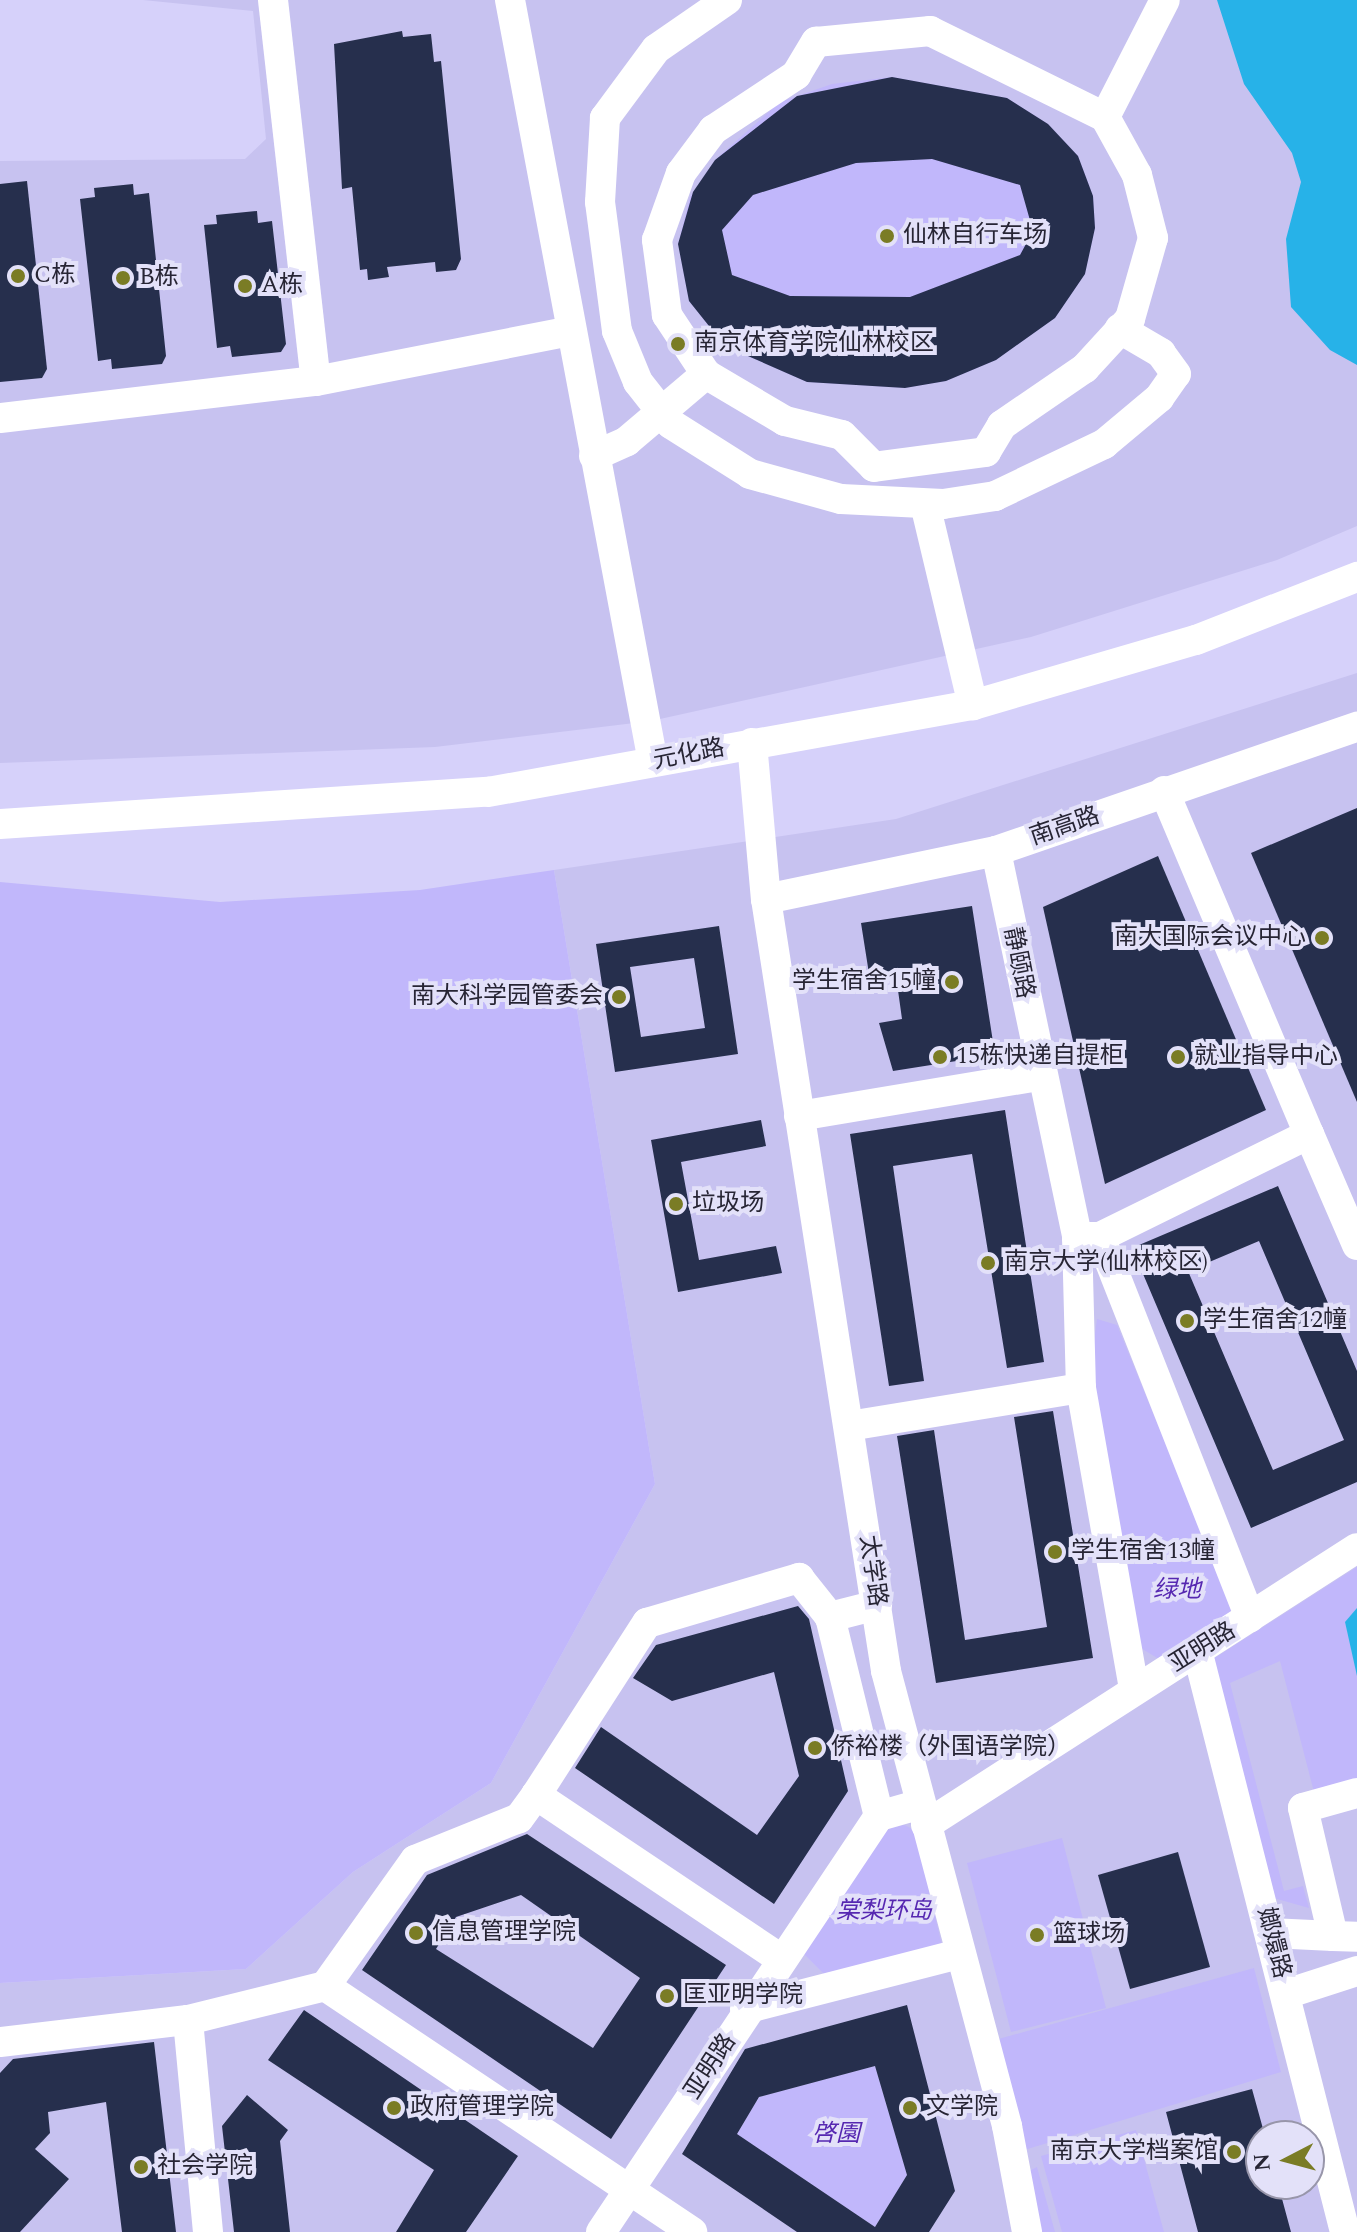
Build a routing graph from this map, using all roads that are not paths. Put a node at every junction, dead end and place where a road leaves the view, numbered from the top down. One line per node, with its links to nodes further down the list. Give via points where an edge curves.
1 (273, 0): 9 (street)
2 (510, 0): 7 (street)
3 (727, 0): 10 (street, via 656,49 605,118 600,202 617,331 638,382)
4 (1165, 0): 5 (street)
5 (1105, 117): 6 (street, via 1137,175 1153,238); 8 (street, via 930,31 816,42 796,75 713,130 681,173 657,240 667,315)
6 (1120, 329): 8 (street, via 1085,368 1002,425 986,452 874,467 842,435 785,421); 13 (street, via 1161,353 1176,374 1159,398 1104,444 1045,477 995,496)
7 (570, 331): 9 (street); 12 (street)
8 (706, 374): 10 (street)
9 (316, 381): 11 (street)
10 (661, 411): 12 (street); 13 (street, via 750,474 841,499)
11 (0, 418)
12 (594, 456): 18 (street)
13 (925, 504): 15 (street)
14 (1357, 577): 15 (street, 元化路, via 1196,640)
15 (973, 705): 17 (street, 元化路)
16 (1357, 727): 19 (street, 南高路)
17 (752, 743): 18 (street, 元化路); 22 (street, 太学路)
18 (653, 762): 20 (street, 元化路, via 488,792)
19 (1164, 791): 21 (street, 南高路); 25 (street)
20 (1, 818)
21 (996, 851): 22 (street, 南高路); 23 (street, 静颐路)
22 (766, 899): 24 (street, 太学路)
23 (1039, 1076): 24 (street); 26 (street, 静颐路)
24 (799, 1116): 29 (street, 太学路)
25 (1309, 1134): 26 (street); 27 (street)
26 (1088, 1237): 28 (street); 33 (street)
27 (1357, 1245)
28 (1081, 1388): 29 (street); 35 (street)
29 (849, 1426): 31 (street, 太学路)
30 (1357, 1548): 33 (street, 亚明路)
31 (877, 1605): 32 (street); 38 (street, 太学路)
32 (830, 1617): 37 (street, via 799,1578 647,1623); 39 (street)
33 (1250, 1618): 34 (street, 亚明路)
34 (1198, 1654): 35 (street, 亚明路); 40 (street, 嫏嬛路)
35 (1134, 1689): 38 (street, 亚明路)
36 (1357, 1793): 41 (street, via 1303,1808)
37 (536, 1795): 43 (street); 45 (street, via 519,1818 415,1860)
38 (922, 1815): 39 (street, 亚明路); 42 (street, 太学路)
39 (879, 1816): 43 (street, 亚明路)
40 (1270, 1933): 41 (street); 46 (street, 嫏嬛路)
41 (1345, 1937)
42 (956, 1955): 47 (street); 54 (street, 太学路, via 1007,2126)
43 (781, 1959): 50 (street, 亚明路)
44 (1357, 1971): 46 (street)
45 (325, 1986): 48 (street); 50 (street)
46 (1286, 1994): 55 (street, 嫏嬛路)
47 (745, 2009)
48 (188, 2020): 49 (street); 51 (street)
49 (0, 2042)
50 (632, 2189): 52 (street, 亚明路); 53 (street)
51 (208, 2232)
52 (601, 2232)
53 (692, 2232)
54 (1027, 2232)
55 (1345, 2232)

